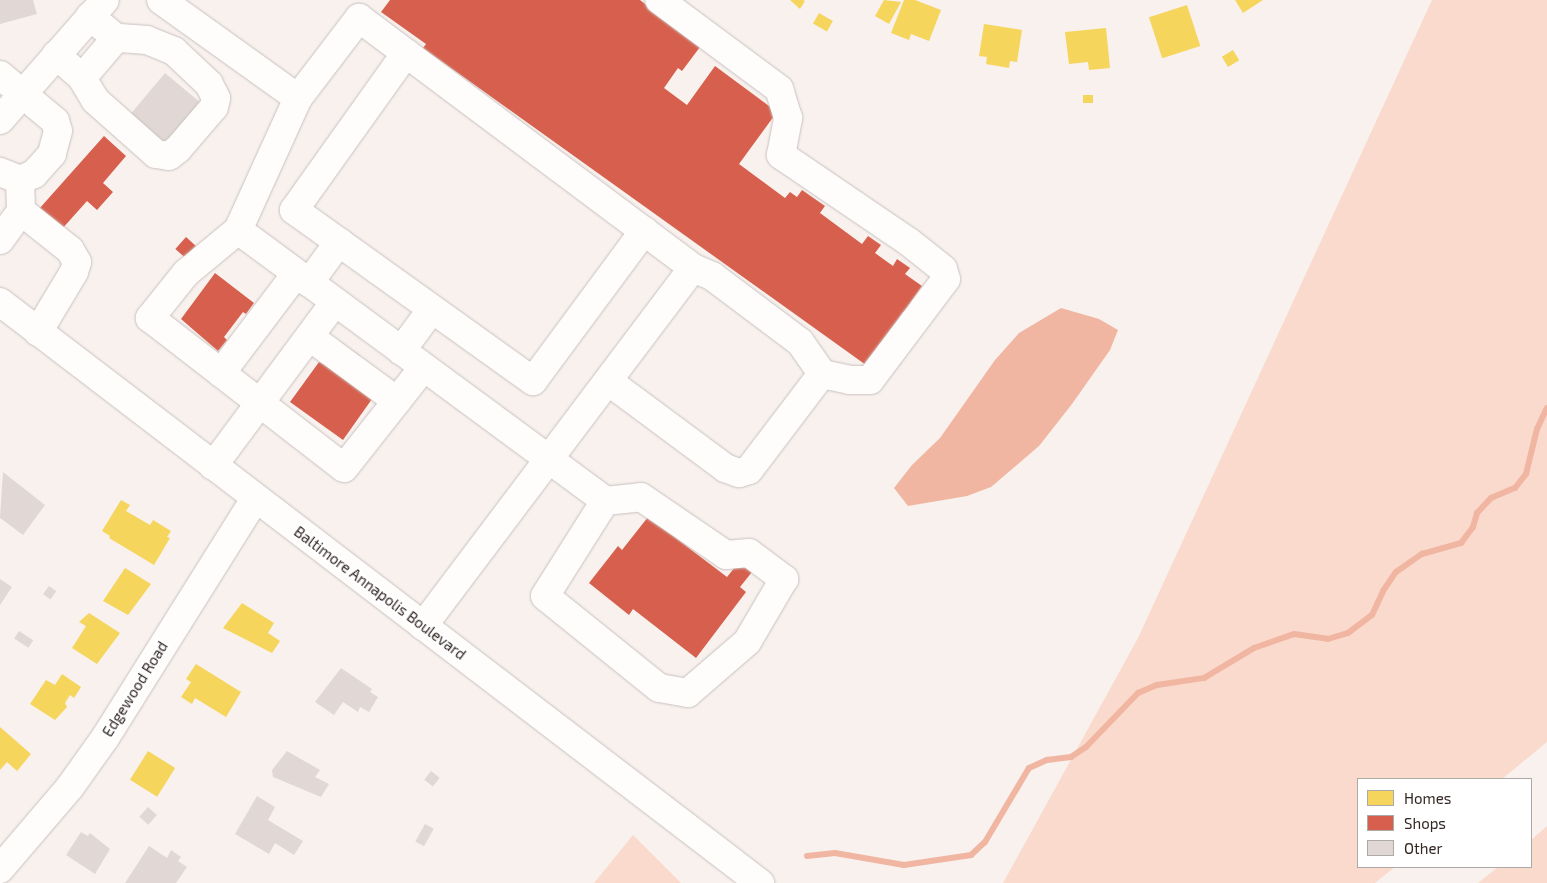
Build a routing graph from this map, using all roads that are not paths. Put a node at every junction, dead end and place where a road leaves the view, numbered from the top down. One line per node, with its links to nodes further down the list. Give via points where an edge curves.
1 (161, 0): 11 (main road)
2 (659, 0): 29 (main road, via 779,89 788,118 781,155 943,269 946,279 870,380)
3 (98, 8): 5 (main road); 7 (main road)
4 (365, 9): 6 (main road); 11 (main road)
5 (116, 38): 9 (main road); 9 (main road, via 147,40 174,52 209,84 216,98 214,108 178,149 163,156 156,154 95,100)
6 (406, 54): 16 (main road); 18 (main road, via 294,210)
7 (56, 55): 9 (main road); 10 (main road)
8 (0, 75): 10 (main road)
9 (82, 78)
10 (24, 93): 12 (main road); 13 (main road, via 55,121 58,131 52,154 34,174)
11 (298, 98): 15 (main road)
12 (0, 120)
13 (10, 176): 14 (main road)
14 (21, 211): 17 (main road); 24 (main road, via 70,250 77,262)
15 (238, 230): 20 (main road); 28 (main road, via 186,273 150,318)
16 (644, 231): 19 (main road); 23 (main road, via 532,381)
17 (0, 240)
18 (339, 242): 20 (main road); 23 (main road)
19 (693, 268): 29 (main road, via 712,276 800,342); 30 (main road)
20 (303, 278): 21 (main road); 28 (main road)
21 (335, 302): 25 (main road); 26 (main road)
22 (0, 304): 24 (main road, Baltimore Annapolis Boulevard)
23 (432, 309): 26 (main road)
24 (38, 332): 34 (main road, Baltimore Annapolis Boulevard)
25 (310, 336): 31 (main road); 32 (main road)
26 (401, 351): 27 (main road)
27 (423, 368): 31 (main road); 33 (main road)
28 (221, 373): 32 (main road)
29 (822, 374): 30 (main road, via 749,470 739,473 725,468)
30 (608, 381): 33 (main road)
31 (397, 401): 32 (main road, via 344,468)
32 (260, 403): 34 (main road)
33 (548, 460): 36 (main road); 37 (main road)
34 (213, 466): 35 (main road, Baltimore Annapolis Boulevard)
35 (255, 499): 37 (main road, Baltimore Annapolis Boulevard); 38 (main road, Edgewood Road, via 105,738 70,787)
36 (605, 501): 36 (main road, via 641,497 726,555 749,553 784,579 747,642 688,693 659,688 545,596)
37 (423, 626): 41 (main road, Baltimore Annapolis Boulevard)
38 (0, 869)
39 (0, 875): 40 (main road)
40 (12, 883)
41 (760, 883)

